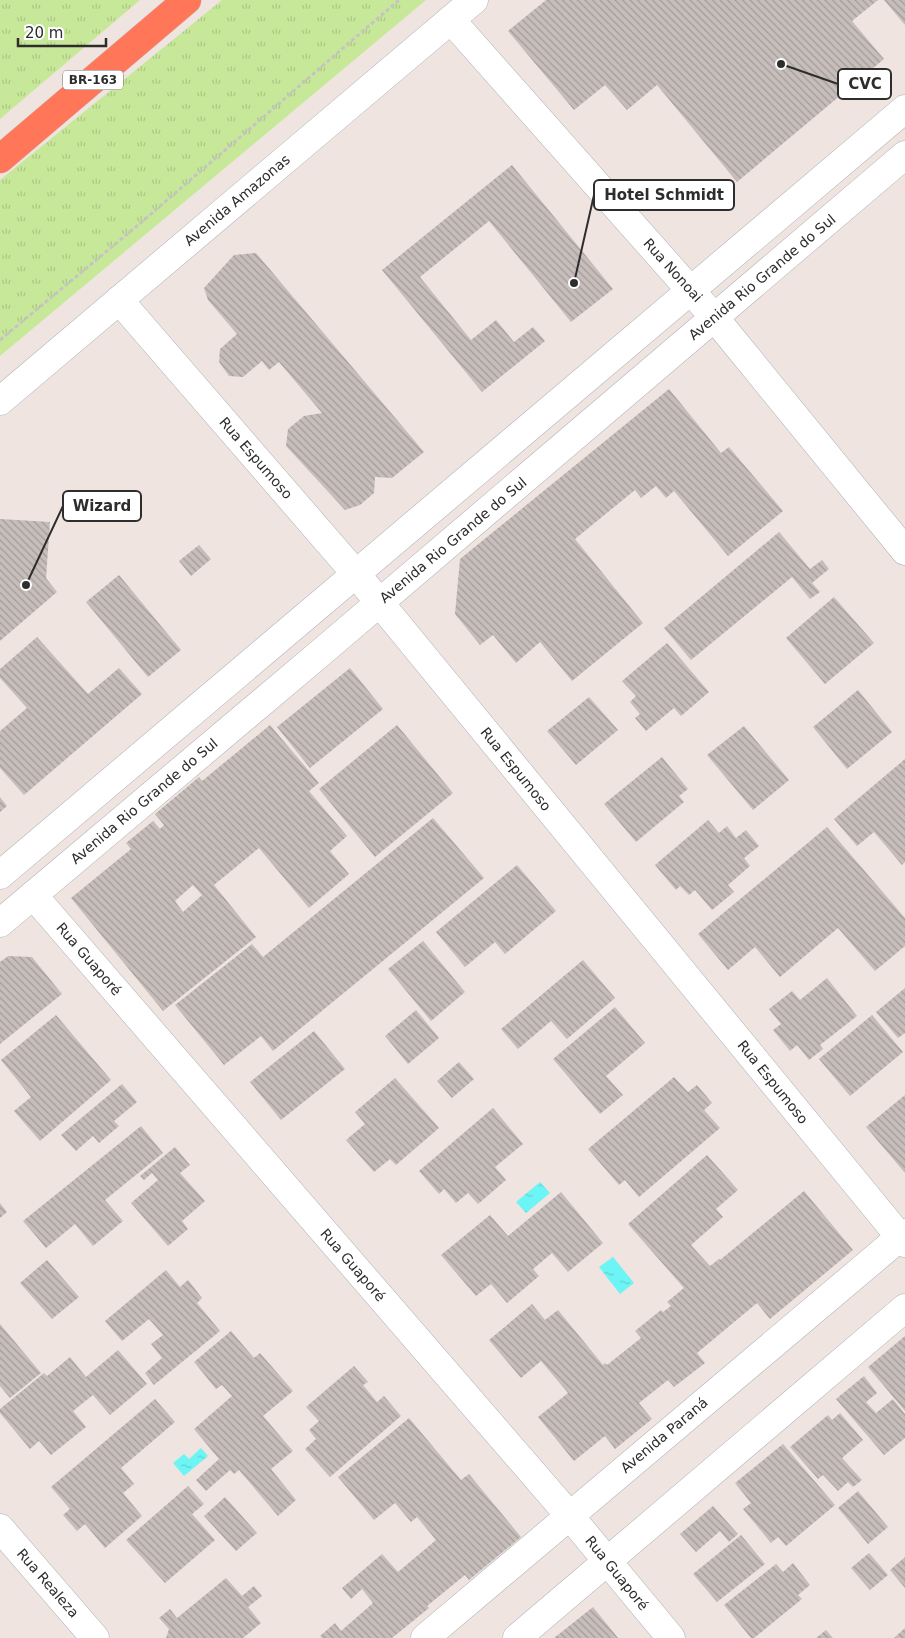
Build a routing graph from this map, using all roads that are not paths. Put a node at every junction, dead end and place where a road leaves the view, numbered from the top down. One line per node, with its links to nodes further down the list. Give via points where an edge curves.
1 (186, 0): 6 (highway, BR-163)
2 (474, 0): 3 (street, Avenida Amazonas)
3 (451, 20): 7 (street, Rua Nonoai); 8 (street, Avenida Amazonas)
4 (905, 109): 7 (street)
5 (905, 155): 9 (street, Avenida Rio Grande do Sul)
6 (0, 159)
7 (691, 290): 9 (street, Rua Nonoai); 12 (street)
8 (119, 300): 10 (street, Avenida Amazonas); 12 (street, Rua Espumoso)
9 (714, 317): 11 (street, Rua Nonoai); 13 (street, Avenida Rio Grande do Sul)
10 (0, 401)
11 (905, 551)
12 (356, 574): 13 (street, Rua Espumoso); 14 (street)
13 (379, 603): 15 (street, Avenida Rio Grande do Sul); 17 (street, Rua Espumoso)
14 (0, 875)
15 (33, 895): 16 (street, Avenida Rio Grande do Sul); 19 (street, Rua Guaporé)
16 (0, 923)
17 (903, 1238): 19 (street, Avenida Paraná)
18 (905, 1308): 21 (street)
19 (569, 1515): 21 (street, Rua Guaporé); 23 (street, Avenida Paraná)
20 (0, 1528): 22 (street, Rua Realeza)
21 (607, 1562): 24 (street); 25 (street, Rua Guaporé)
22 (95, 1638)
23 (424, 1638)
24 (517, 1638)
25 (671, 1638)

